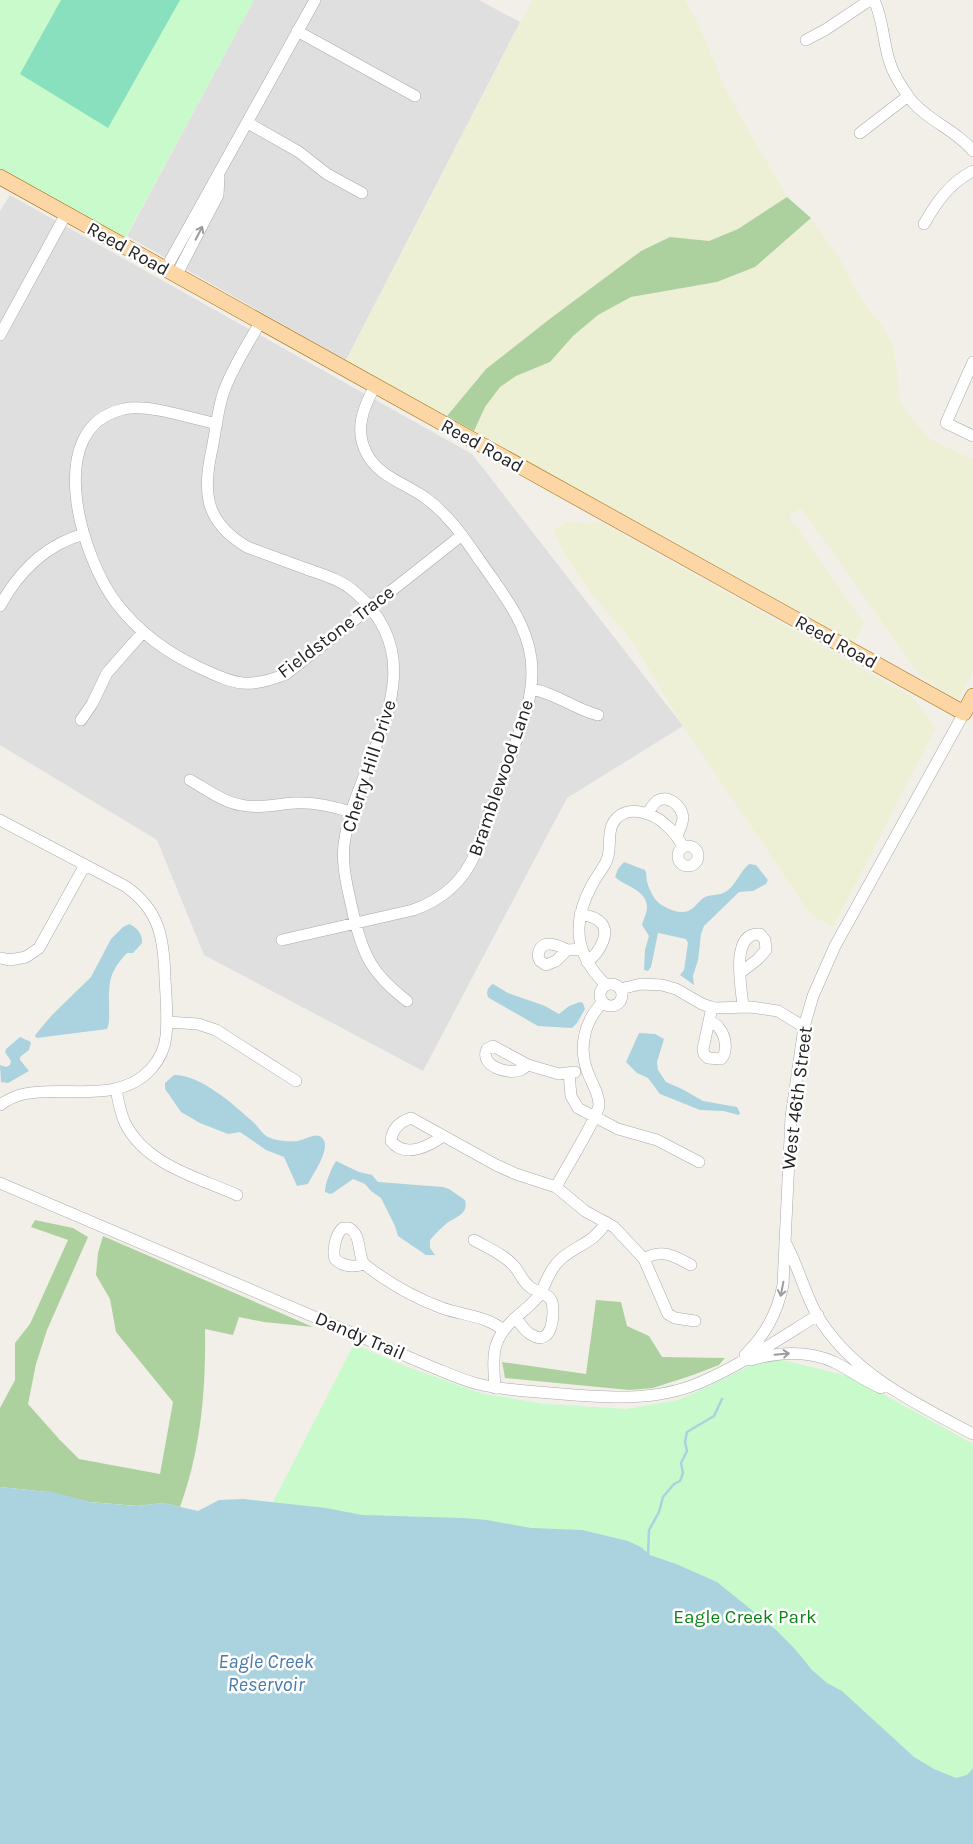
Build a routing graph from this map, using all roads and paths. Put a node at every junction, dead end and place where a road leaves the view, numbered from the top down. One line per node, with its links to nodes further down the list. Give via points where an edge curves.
1 (315, 0): 4 (street)
2 (870, 0): 5 (street)
3 (874, 0): 7 (street, via 889,59)
4 (297, 31): 6 (street); 8 (street)
5 (806, 40)
6 (415, 96)
7 (908, 96): 9 (street); 10 (street, via 924,113)
8 (248, 123): 13 (street); 16 (street, via 219,175 218,195)
9 (860, 133)
10 (973, 151)
11 (973, 171): 15 (street, via 948,188)
12 (0, 177): 14 (main road, Reed Road)
13 (362, 193)
14 (66, 214): 16 (main road, Reed Road); 18 (street)
15 (924, 224)
16 (171, 273): 17 (main road, Reed Road)
17 (260, 323): 20 (main road, Reed Road); 21 (street, Cherry Hill Drive, via 231,375)
18 (0, 335)
19 (973, 362): 22 (street, via 946,424)
20 (375, 386): 24 (street, Bramblewood Lane, via 360,423 367,455 381,471 435,505); 30 (main road, Reed Road)
21 (216, 424): 23 (street, Fieldstone Trace, via 138,407 116,410 100,419 85,435 78,456 78,501); 26 (street, Cherry Hill Drive, via 206,485 214,513 226,531 248,547 340,581)
22 (973, 436)
23 (84, 534): 25 (street, via 63,541 38,556 16,580); 27 (street, Fieldstone Trace, via 93,562 108,591)
24 (462, 535): 26 (street, Fieldstone Trace); 28 (street, Bramblewood Lane, via 522,625 531,660)
25 (0, 606)
26 (370, 607): 27 (street, Fieldstone Trace, via 286,674 259,684 237,683 220,677 175,656); 34 (street, Cherry Hill Drive, via 391,650 393,691)
27 (143, 632): 32 (street, via 107,673)
28 (531, 689): 31 (street); 41 (street, Bramblewood Lane, via 529,704 475,854 461,879 427,905)
29 (973, 696): 30 (main road, West 46th Street)
30 (964, 713): 55 (street, West 46th Street, via 835,946)
31 (598, 715)
32 (81, 720)
33 (190, 780): 34 (street, via 241,805 310,803)
34 (351, 812): 41 (street, Cherry Hill Drive, via 344,861)
35 (647, 814): 37 (street, via 664,822); 37 (street, via 660,800 675,802 683,818); 40 (street, via 625,813 614,822 607,861 584,900)
36 (0, 820): 39 (street)
37 (677, 836): 38 (street)
38 (683, 847)
39 (85, 866): 45 (street, via 39,948 26,957); 57 (street, via 131,890 156,921 165,953)
40 (580, 914): 43 (street); 46 (street, via 597,919 605,931 601,946)
41 (355, 923): 42 (street, Bramblewood Lane); 50 (street, Cherry Hill Drive, via 371,964 390,987)
42 (282, 940)
43 (582, 949): 44 (street); 46 (street)
44 (567, 950)
45 (0, 958)
46 (587, 962): 48 (street)
47 (740, 973): 53 (street)
48 (606, 985): 49 (street, via 614,984); 51 (street, via 600,994)
49 (620, 989): 51 (street, via 621,997 617,1003); 52 (street, via 637,984 662,984)
50 (407, 1000)
51 (603, 1002): 60 (street, via 586,1026 583,1045)
52 (712, 1007): 53 (street); 56 (street)
53 (744, 1007): 54 (street)
54 (782, 1012): 55 (street); 58 (street)
55 (807, 1015): 58 (street, West 46th Street)
56 (709, 1021): 56 (street, via 719,1027 724,1038 721,1059 708,1058 704,1052)
57 (167, 1022): 62 (street, via 198,1024 216,1030); 63 (street, via 165,1043 153,1066 136,1081)
58 (804, 1027): 73 (street, West 46th Street, via 791,1116)
59 (528, 1065): 61 (street)
60 (586, 1068): 61 (street); 65 (street, via 598,1097)
61 (569, 1073): 65 (street, via 574,1104)
62 (296, 1081)
63 (116, 1089): 64 (street, via 33,1092); 70 (street, via 126,1124 146,1150 168,1165)
64 (0, 1105)
65 (594, 1117): 67 (street, via 621,1131 657,1140); 69 (street)
66 (443, 1136): 69 (street, via 501,1168)
67 (699, 1162)
68 (0, 1183): 84 (street, Dandy Trail, via 423,1363)
69 (556, 1187): 71 (street, via 585,1211)
70 (237, 1195)
71 (606, 1222): 74 (street, via 620,1232); 77 (street, via 596,1236 558,1262)
72 (474, 1240): 77 (street, via 507,1259 528,1286)
73 (784, 1240): 78 (street); 83 (street, West 46th Street, one-way to 83, via 784,1278 775,1314 764,1333)
74 (644, 1259): 76 (street, via 665,1253); 80 (street, via 668,1314)
75 (364, 1264): 81 (street, via 434,1304 492,1322)
76 (691, 1265)
77 (540, 1293): 79 (street, via 531,1306); 79 (street, via 552,1302 552,1328 549,1333 540,1337 531,1335)
78 (818, 1315): 83 (street); 86 (street, via 837,1342 860,1365)
79 (516, 1318): 81 (street)
80 (695, 1321)
81 (503, 1330): 82 (street)
82 (493, 1358): 84 (street); 85 (street)
83 (735, 1366): 85 (street, Dandy Trail, via 692,1385 646,1396 588,1396); 86 (street, one-way to 86, via 775,1354 813,1355 834,1362)
84 (480, 1384): 85 (street, Dandy Trail)
85 (495, 1388)
86 (912, 1401): 87 (street)
87 (973, 1434)

